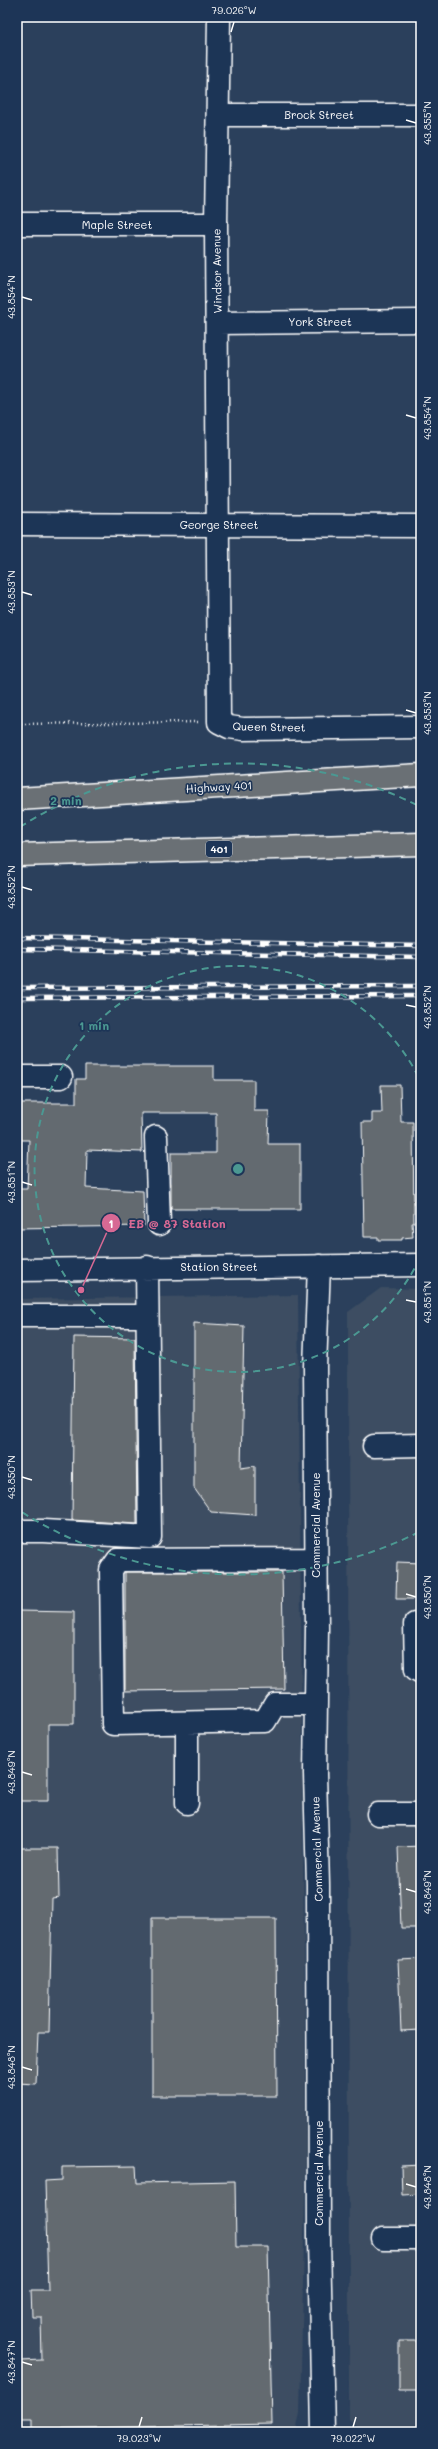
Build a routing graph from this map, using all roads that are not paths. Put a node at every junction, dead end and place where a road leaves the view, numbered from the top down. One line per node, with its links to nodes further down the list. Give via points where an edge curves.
1 (219, 17): 2 (street, Windsor Avenue)
2 (218, 115): 3 (street, Brock Street); 5 (street, Windsor Avenue)
3 (421, 115)
4 (17, 224): 5 (street, Maple Street)
5 (216, 224): 7 (street, Windsor Avenue)
6 (421, 321): 7 (street, York Street)
7 (218, 323): 9 (street, Windsor Avenue)
8 (17, 524): 9 (street, George Street)
9 (217, 526): 10 (street, George Street); 11 (street, Queen Street, via 219,722 229,727 243,728)
10 (421, 526)
11 (421, 727)
12 (421, 775): 13 (highway, Highway 401)
13 (17, 799)
14 (421, 844): 15 (highway, 401)
15 (17, 854)
16 (17, 1077): 17 (street)
17 (61, 1077)
18 (156, 1137): 19 (street)
19 (159, 1224)
20 (421, 1265): 21 (street, Station Street)
21 (319, 1266): 22 (street, Station Street); 29 (street, Commercial Avenue, via 315,1367)
22 (147, 1267): 23 (street, Station Street); 25 (street)
23 (17, 1270)
24 (17, 1316): 25 (street)
25 (147, 1316): 28 (street, via 150,1537)
26 (421, 1445): 27 (street)
27 (374, 1446)
28 (17, 1532)
29 (316, 1559): 32 (street, Commercial Avenue); 33 (street, via 118,1560 111,1570 114,1724)
30 (415, 1624): 31 (street, via 416,1669)
31 (421, 1672)
32 (316, 1704): 33 (street, via 275,1704 265,1721); 39 (street, Commercial Avenue, via 314,1774 318,1885 319,2239)
33 (187, 1723): 34 (street)
34 (187, 1803)
35 (378, 1814): 36 (street)
36 (421, 1814)
37 (383, 2239): 38 (street)
38 (421, 2239)
39 (323, 2432)

